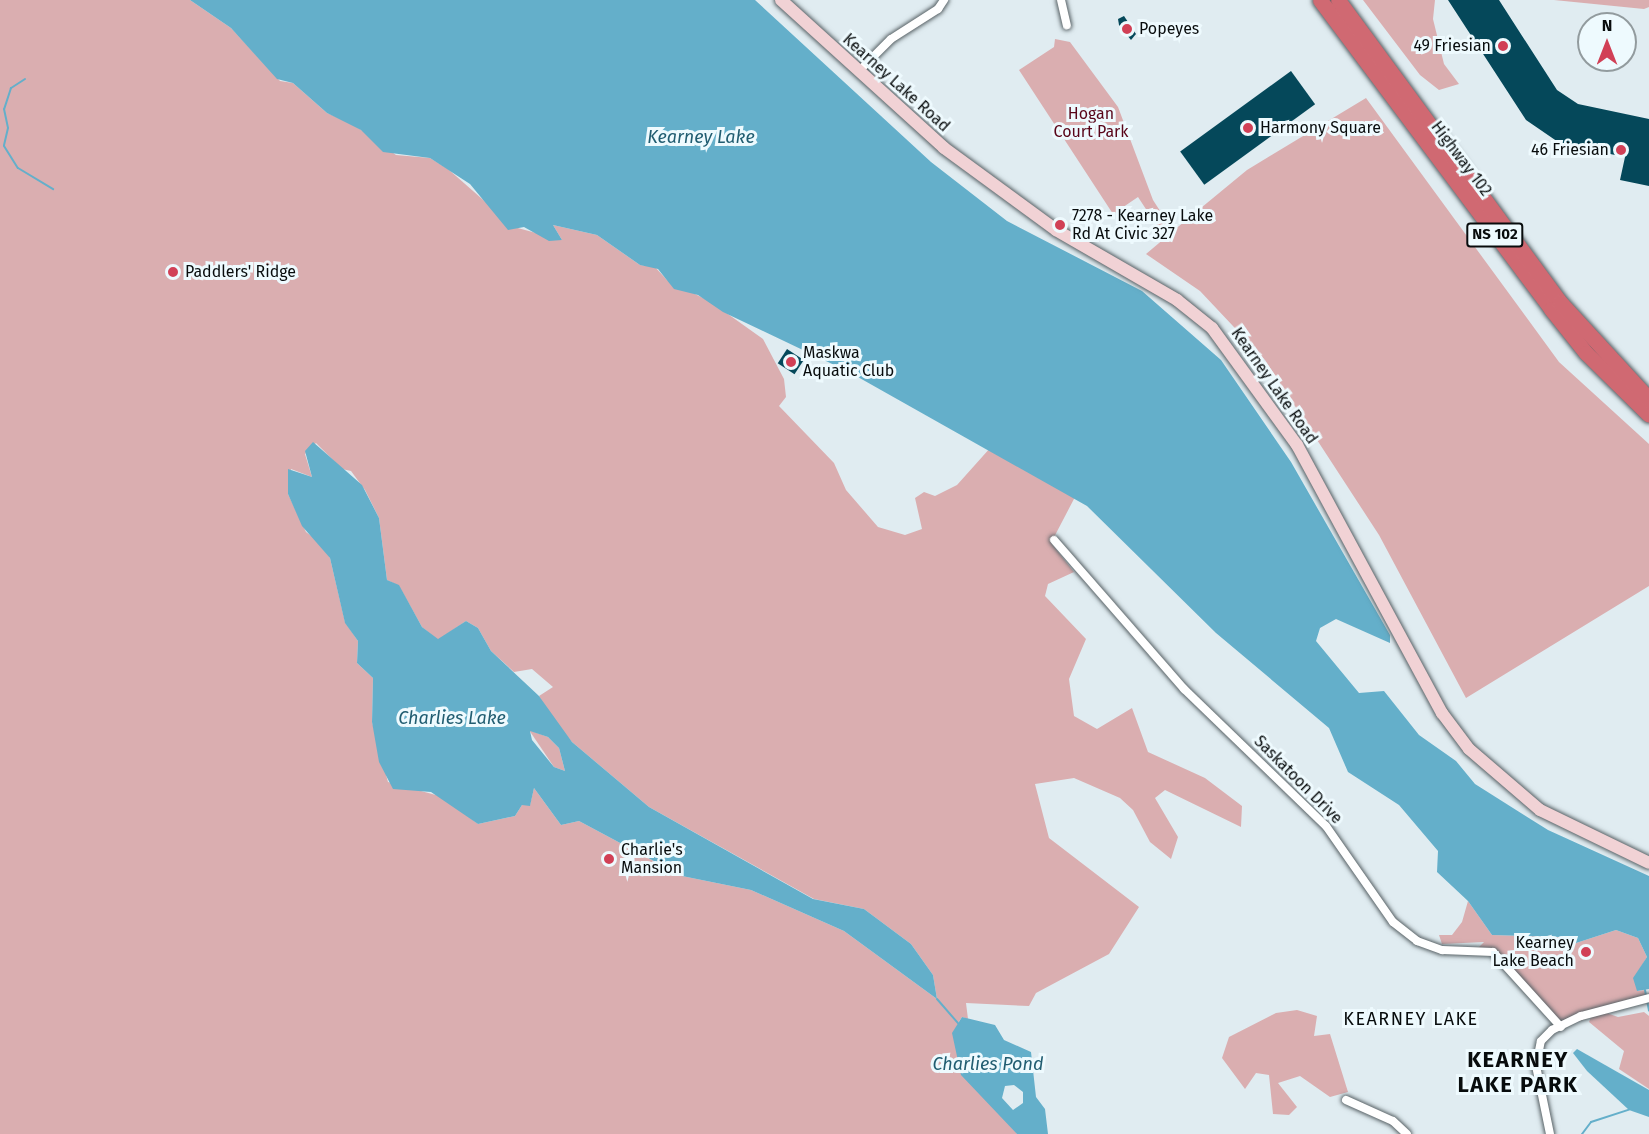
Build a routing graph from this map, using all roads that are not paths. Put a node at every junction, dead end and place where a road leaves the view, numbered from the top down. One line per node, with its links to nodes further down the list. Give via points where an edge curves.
1 (781, 0): 10 (main road, Kearney Lake Road)
2 (944, 0): 10 (street, via 938,9 891,39)
3 (1061, 0): 8 (street)
4 (1312, 0): 9 (highway)
5 (1320, 0): 9 (highway, Highway 102 / NS 102)
6 (1338, 0): 9 (highway, Highway 102 / NS 102)
7 (1343, 0): 9 (highway)
8 (1067, 25)
9 (1359, 40): 11 (highway, Highway 102 / NS 102, via 1560,302); 12 (highway, Highway 102 / NS 102, via 1572,335)
10 (859, 71): 14 (main road, Kearney Lake Road, via 944,148 1019,204 1178,300 1212,328 1297,445 1437,704 1468,749 1540,810)
11 (1649, 399)
12 (1649, 416)
13 (1053, 540): 16 (street, Saskatoon Drive, via 1184,689 1326,826 1401,930 1442,950 1493,952)
14 (1649, 863)
15 (1649, 998): 16 (street, via 1591,1013)
16 (1561, 1028): 19 (street, via 1546,1035 1536,1058)
17 (1346, 1100): 18 (street, via 1393,1121)
18 (1407, 1134)
19 (1550, 1134)

